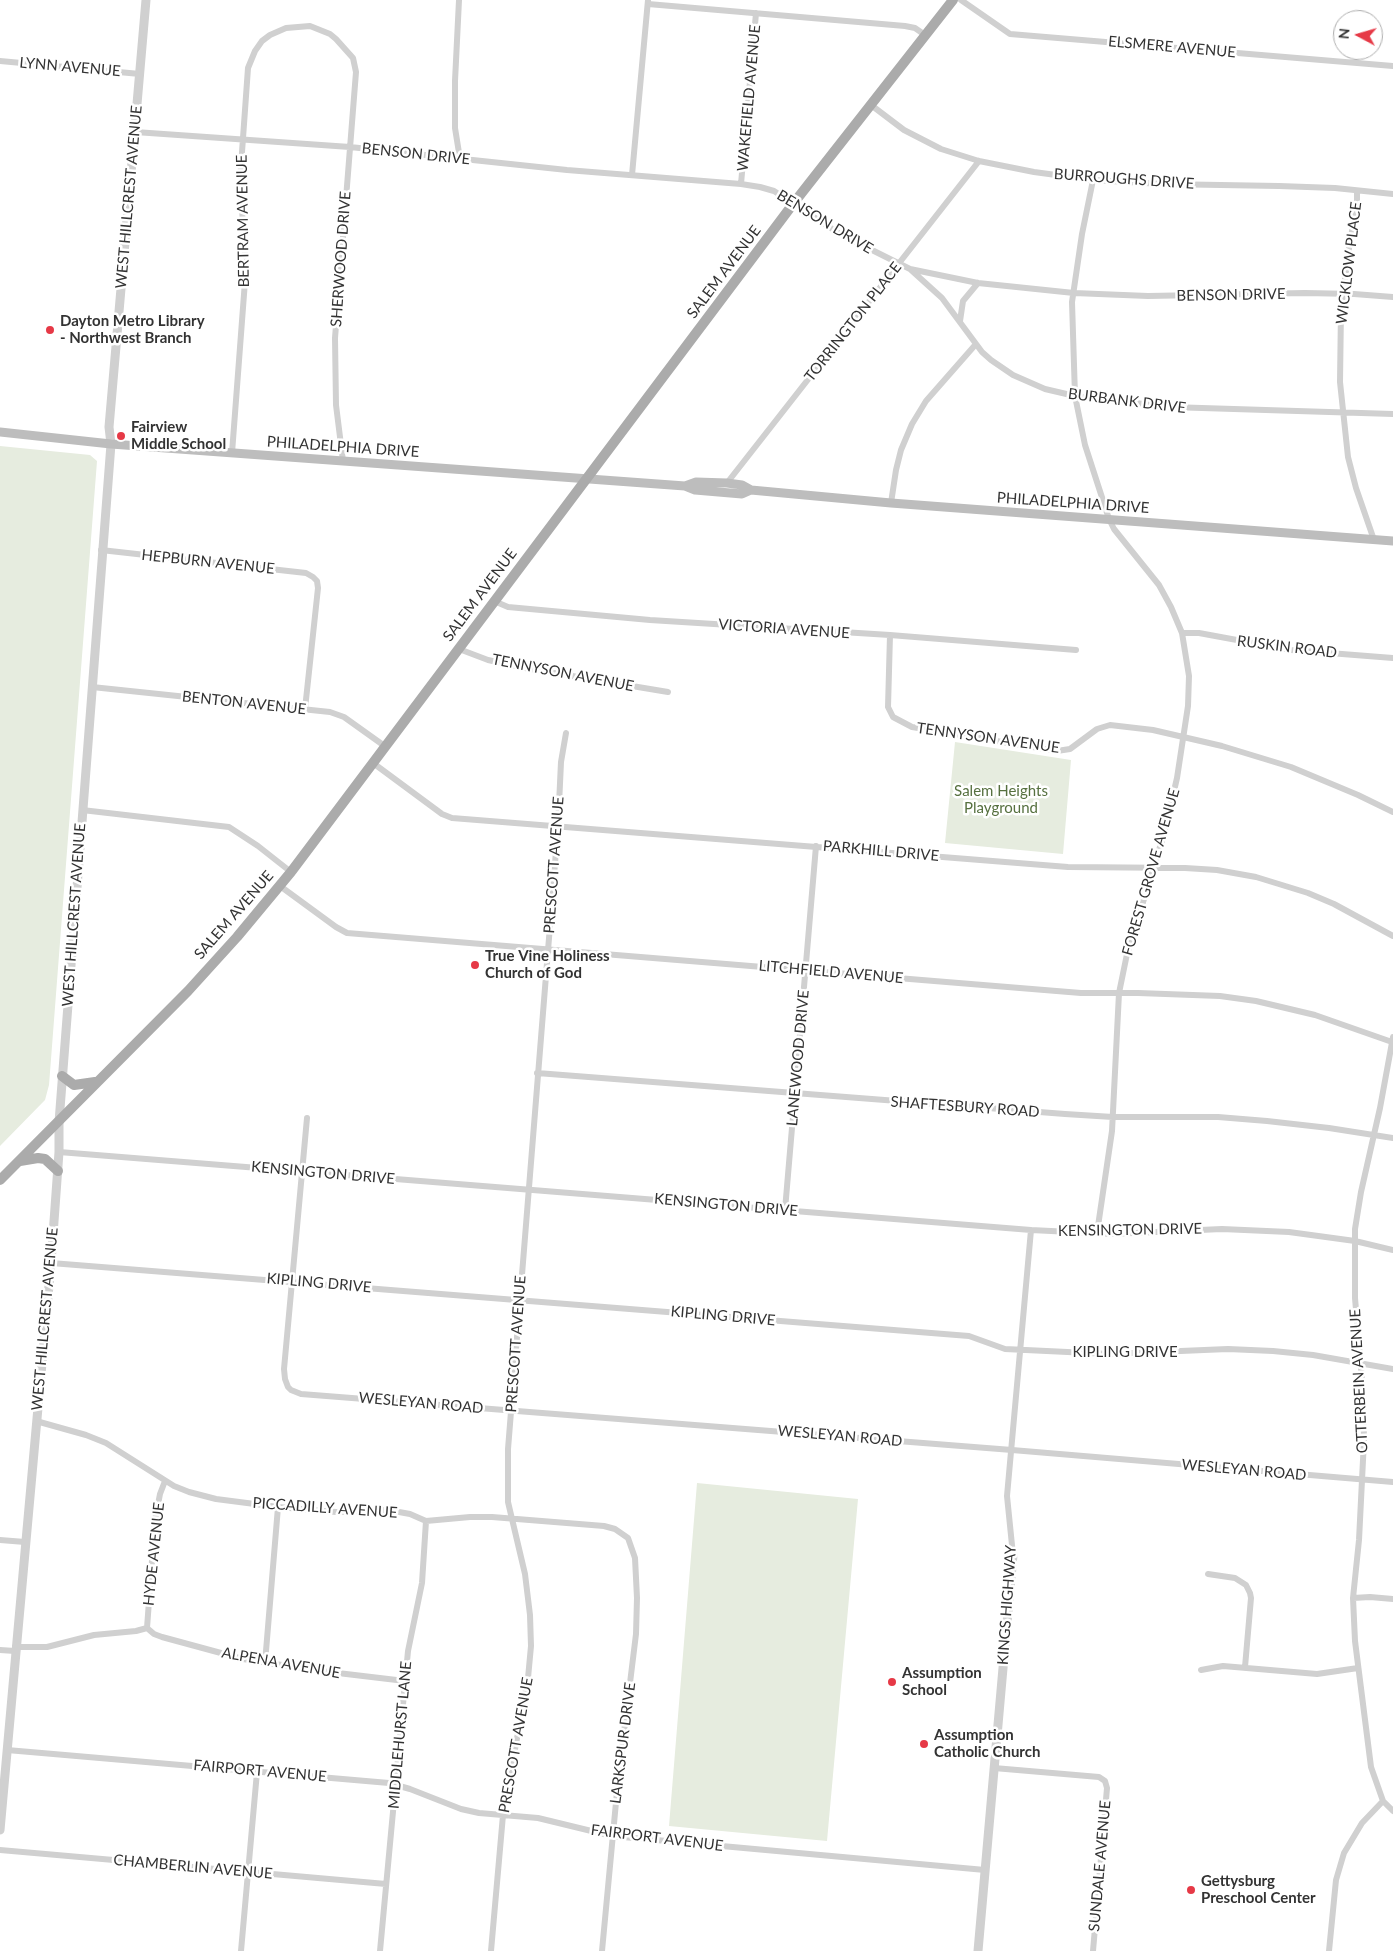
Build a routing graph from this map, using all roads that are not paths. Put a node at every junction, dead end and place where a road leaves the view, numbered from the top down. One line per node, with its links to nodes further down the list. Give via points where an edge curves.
1 (146, 0): 11 (street, WEST HILLCREST AVENUE)
2 (459, 0): 16 (street, via 455,109)
3 (952, 0): 7 (main road, SALEM AVENUE)
4 (961, 0): 10 (street, ELSMERE AVENUE, via 1010,34)
5 (648, 2): 6 (street); 18 (street)
6 (756, 13): 7 (street, via 905,26); 20 (street, WAKEFIELD AVENUE)
7 (925, 35): 12 (main road, SALEM AVENUE)
8 (255, 51): 14 (street, BERTRAM AVENUE, via 248,68); 15 (street, SHERWOOD DRIVE, via 262,41 286,28 310,26 336,39 353,58 356,72)
9 (0, 61): 11 (street, LYNN AVENUE)
10 (1393, 66)
11 (140, 74): 13 (street, WEST HILLCREST AVENUE)
12 (871, 105): 17 (street, BURROUGHS DRIVE, via 923,142); 23 (main road, SALEM AVENUE)
13 (135, 132): 14 (street, BENSON DRIVE); 36 (street, WEST HILLCREST AVENUE, via 109,428)
14 (243, 139): 15 (street, BENSON DRIVE); 37 (street, BERTRAM AVENUE, via 240,180 246,268)
15 (350, 147): 16 (street, BENSON DRIVE); 38 (street, SHERWOOD DRIVE, via 334,366)
16 (460, 159): 18 (street, BENSON DRIVE)
17 (979, 161): 19 (street, BURROUGHS DRIVE); 24 (street, TORRINGTON PLACE)
18 (632, 175): 20 (street, BENSON DRIVE)
19 (1094, 180): 21 (street, BURROUGHS DRIVE); 27 (street, FOREST GROVE AVENUE)
20 (741, 184): 23 (street, BENSON DRIVE, via 774,191)
21 (1357, 191): 22 (street, BURROUGHS DRIVE); 28 (street, WICKLOW PLACE)
22 (1393, 194)
23 (793, 204): 24 (street, BENSON DRIVE, via 840,234); 39 (main road, SALEM AVENUE)
24 (899, 264): 25 (street, BENSON DRIVE); 40 (street, TORRINGTON PLACE)
25 (910, 269): 26 (street, BENSON DRIVE); 30 (street, BURBANK DRIVE, via 938,294)
26 (978, 283): 27 (street, BENSON DRIVE); 30 (street, via 963,302)
27 (1074, 293): 28 (street, BENSON DRIVE, via 1148,296); 32 (street, FOREST GROVE AVENUE)
28 (1342, 294): 29 (street, BENSON DRIVE); 33 (street, WICKLOW PLACE)
29 (1393, 297)
30 (960, 321): 31 (street, BURBANK DRIVE)
31 (976, 344): 32 (street, BURBANK DRIVE, via 991,360 1020,379); 43 (street, via 926,401 912,424 901,450)
32 (1075, 396): 33 (street, BURBANK DRIVE, via 1170,408); 44 (street, FOREST GROVE AVENUE, via 1085,445)
33 (1343, 412): 34 (street, BURBANK DRIVE); 45 (street, WICKLOW PLACE, via 1352,472)
34 (1393, 414)
35 (0, 432): 36 (main road, PHILADELPHIA DRIVE)
36 (111, 444): 37 (main road, PHILADELPHIA DRIVE); 47 (street, WEST HILLCREST AVENUE)
37 (232, 453): 38 (main road, PHILADELPHIA DRIVE)
38 (343, 461): 39 (main road, PHILADELPHIA DRIVE)
39 (588, 478): 41 (main road, PHILADELPHIA DRIVE); 48 (main road, SALEM AVENUE)
40 (727, 483): 41 (main road, PHILADELPHIA DRIVE, via 696,482); 42 (main road, PHILADELPHIA DRIVE)
41 (685, 486): 42 (main road, PHILADELPHIA DRIVE, via 695,490 742,494)
42 (751, 490): 43 (main road, PHILADELPHIA DRIVE)
43 (892, 502): 44 (main road, PHILADELPHIA DRIVE)
44 (1108, 519): 45 (main road, PHILADELPHIA DRIVE); 49 (street, FOREST GROVE AVENUE, via 1159,585)
45 (1374, 540): 46 (main road, PHILADELPHIA DRIVE)
46 (1393, 542)
47 (102, 550): 54 (street, WEST HILLCREST AVENUE); 56 (street, HEPBURN AVENUE, via 306,573 313,577 318,588)
48 (494, 601): 50 (street, VICTORIA AVENUE, via 508,607 650,620); 51 (main road, SALEM AVENUE)
49 (1182, 633): 53 (street, RUSKIN ROAD, via 1199,633 1291,650); 58 (street, FOREST GROVE AVENUE, via 1189,676)
50 (890, 635): 52 (street, VICTORIA AVENUE); 58 (street, TENNYSON AVENUE, via 888,707 893,717 912,727 1057,751 1070,748 1097,729 1110,725)
51 (460, 649): 55 (street, TENNYSON AVENUE, via 488,660 530,669); 59 (main road, SALEM AVENUE)
52 (1076, 650)
53 (1393, 658)
54 (92, 688): 56 (street, BENTON AVENUE); 61 (street, WEST HILLCREST AVENUE)
55 (668, 692)
56 (305, 710): 59 (street, BENTON AVENUE, via 344,717)
57 (566, 733): 63 (street, PRESCOTT AVENUE)
58 (1184, 736): 62 (street, TENNYSON AVENUE, via 1291,767); 65 (street, FOREST GROVE AVENUE)
59 (386, 747): 60 (main road, SALEM AVENUE)
60 (373, 763): 63 (street, PARKHILL DRIVE, via 447,817); 66 (main road, SALEM AVENUE)
61 (82, 810): 66 (street, via 230,827); 75 (street, WEST HILLCREST AVENUE)
62 (1393, 812)
63 (558, 826): 64 (street, PARKHILL DRIVE); 69 (street, PRESCOTT AVENUE)
64 (816, 846): 65 (street, PARKHILL DRIVE, via 1068,867); 70 (street, LANEWOOD DRIVE)
65 (1154, 868): 68 (street, PARKHILL DRIVE, via 1217,870 1285,885 1334,904); 71 (street, FOREST GROVE AVENUE, via 1127,954)
66 (291, 872): 67 (main road, SALEM AVENUE)
67 (280, 886): 69 (street, LITCHFIELD AVENUE, via 344,933); 76 (main road, SALEM AVENUE, via 188,991)
68 (1393, 936)
69 (548, 950): 70 (street, LITCHFIELD AVENUE); 74 (street, PRESCOTT AVENUE)
70 (806, 970): 71 (street, LITCHFIELD AVENUE, via 1081,993); 77 (street, LANEWOOD DRIVE)
71 (1119, 993): 73 (street, LITCHFIELD AVENUE, via 1193,994 1256,1001 1315,1015); 78 (street, FOREST GROVE AVENUE)
72 (1393, 1037): 73 (street, OTTERBEIN AVENUE)
73 (1392, 1042): 81 (street, OTTERBEIN AVENUE)
74 (537, 1073): 77 (street, SHAFTESBURY ROAD); 88 (street, PRESCOTT AVENUE)
75 (62, 1076): 76 (main road, via 74,1085); 80 (street, WEST HILLCREST AVENUE)
76 (96, 1082): 80 (main road, SALEM AVENUE)
77 (795, 1094): 78 (street, SHAFTESBURY ROAD); 89 (street, LANEWOOD DRIVE)
78 (1113, 1117): 81 (street, SHAFTESBURY ROAD, via 1218,1118); 91 (street, FOREST GROVE AVENUE)
79 (307, 1118): 86 (street)
80 (59, 1122): 83 (street, WEST HILLCREST AVENUE); 84 (main road, SALEM AVENUE)
81 (1374, 1134): 82 (street, SHAFTESBURY ROAD); 92 (street, OTTERBEIN AVENUE, via 1361,1192)
82 (1393, 1138)
83 (59, 1152): 85 (street, WEST HILLCREST AVENUE); 86 (street, KENSINGTON DRIVE)
84 (19, 1162): 85 (main road, via 45,1159); 87 (main road, SALEM AVENUE)
85 (58, 1171): 94 (street, WEST HILLCREST AVENUE)
86 (302, 1172): 88 (street, KENSINGTON DRIVE); 95 (street)
87 (0, 1180)
88 (528, 1190): 89 (street, KENSINGTON DRIVE); 96 (street, PRESCOTT AVENUE)
89 (785, 1210): 90 (street, KENSINGTON DRIVE)
90 (1031, 1230): 91 (street, KENSINGTON DRIVE); 97 (street, KINGS HIGHWAY)
91 (1097, 1233): 92 (street, KENSINGTON DRIVE, via 1242,1229)
92 (1355, 1242): 93 (street, KENSINGTON DRIVE); 98 (street, OTTERBEIN AVENUE, via 1355,1298)
93 (1393, 1250)
94 (51, 1263): 95 (street, KIPLING DRIVE); 101 (street, WEST HILLCREST AVENUE)
95 (294, 1281): 96 (street, KIPLING DRIVE); 100 (street, WESLEYAN ROAD, via 284,1369 288,1388 301,1394)
96 (519, 1300): 97 (street, KIPLING DRIVE, via 969,1336 999,1347); 100 (street, PRESCOTT AVENUE)
97 (1020, 1350): 98 (street, KIPLING DRIVE, via 1109,1354 1249,1350); 102 (street, KINGS HIGHWAY)
98 (1361, 1362): 99 (street, KIPLING DRIVE); 103 (street, OTTERBEIN AVENUE)
99 (1393, 1369)
100 (511, 1410): 102 (street, WESLEYAN ROAD); 107 (street, PRESCOTT AVENUE, via 507,1491)
101 (36, 1421): 104 (street, PICCADILLY AVENUE, via 106,1443); 111 (street, WEST HILLCREST AVENUE)
102 (1012, 1450): 103 (street, WESLEYAN ROAD); 112 (street, KINGS HIGHWAY, via 1007,1508)
103 (1363, 1480): 105 (street, WESLEYAN ROAD); 114 (street, OTTERBEIN AVENUE)
104 (165, 1481): 106 (street, PICCADILLY AVENUE, via 188,1492 216,1499); 116 (street, HYDE AVENUE, via 155,1520)
105 (1393, 1482)
106 (278, 1507): 108 (street, PICCADILLY AVENUE, via 336,1512 388,1510); 119 (street)
107 (512, 1518): 108 (street, PICCADILLY AVENUE); 109 (street, PICCADILLY AVENUE, via 604,1526); 131 (street, PRESCOTT AVENUE, via 527,1588 531,1646)
108 (426, 1521): 123 (street, MIDDLEHURST LANE, via 422,1583)
109 (627, 1538): 133 (street, LARKSPUR DRIVE, via 635,1558 636,1634)
110 (0, 1540): 111 (street)
111 (25, 1542): 117 (street, WEST HILLCREST AVENUE)
112 (1013, 1555): 125 (street, KINGS HIGHWAY)
113 (1208, 1574): 120 (street, via 1236,1578 1246,1585 1250,1593)
114 (1353, 1598): 115 (street); 121 (street, OTTERBEIN AVENUE)
115 (1393, 1599)
116 (147, 1628): 117 (street, via 94,1635 46,1647); 119 (street, ALPENA AVENUE, via 162,1637)
117 (15, 1649): 118 (street); 124 (street, WEST HILLCREST AVENUE)
118 (0, 1650)
119 (265, 1663): 123 (street, ALPENA AVENUE)
120 (1245, 1667): 121 (street, via 1311,1674); 122 (street, via 1216,1666)
121 (1358, 1668): 129 (street, OTTERBEIN AVENUE, via 1371,1767)
122 (1201, 1670)
123 (405, 1681): 128 (street, MIDDLEHURST LANE)
124 (7, 1750): 126 (street, FAIRPORT AVENUE); 127 (street, WEST HILLCREST AVENUE)
125 (994, 1768): 135 (street, KINGS HIGHWAY); 143 (street, SUNDALE AVENUE, via 1099,1777 1105,1781)
126 (257, 1772): 128 (street, FAIRPORT AVENUE); 136 (street)
127 (2, 1777): 132 (street, WEST HILLCREST AVENUE)
128 (395, 1785): 131 (street, FAIRPORT AVENUE, via 461,1809); 137 (street, MIDDLEHURST LANE)
129 (1383, 1801): 130 (street, OTTERBEIN AVENUE); 144 (street, via 1362,1823 1344,1852 1336,1880)
130 (1393, 1811)
131 (503, 1815): 133 (street, FAIRPORT AVENUE, via 538,1818); 140 (street, PRESCOTT AVENUE)
132 (0, 1830)
133 (612, 1836): 135 (street, FAIRPORT AVENUE); 141 (street, LARKSPUR DRIVE)
134 (0, 1850): 136 (street, CHAMBERLIN AVENUE)
135 (985, 1870): 142 (street, KINGS HIGHWAY)
136 (248, 1872): 137 (street, CHAMBERLIN AVENUE); 138 (street)
137 (386, 1884): 139 (street, MIDDLEHURST LANE)
138 (241, 1951)
139 (380, 1951)
140 (491, 1951)
141 (602, 1951)
142 (978, 1951)
143 (1093, 1951)
144 (1329, 1951)

